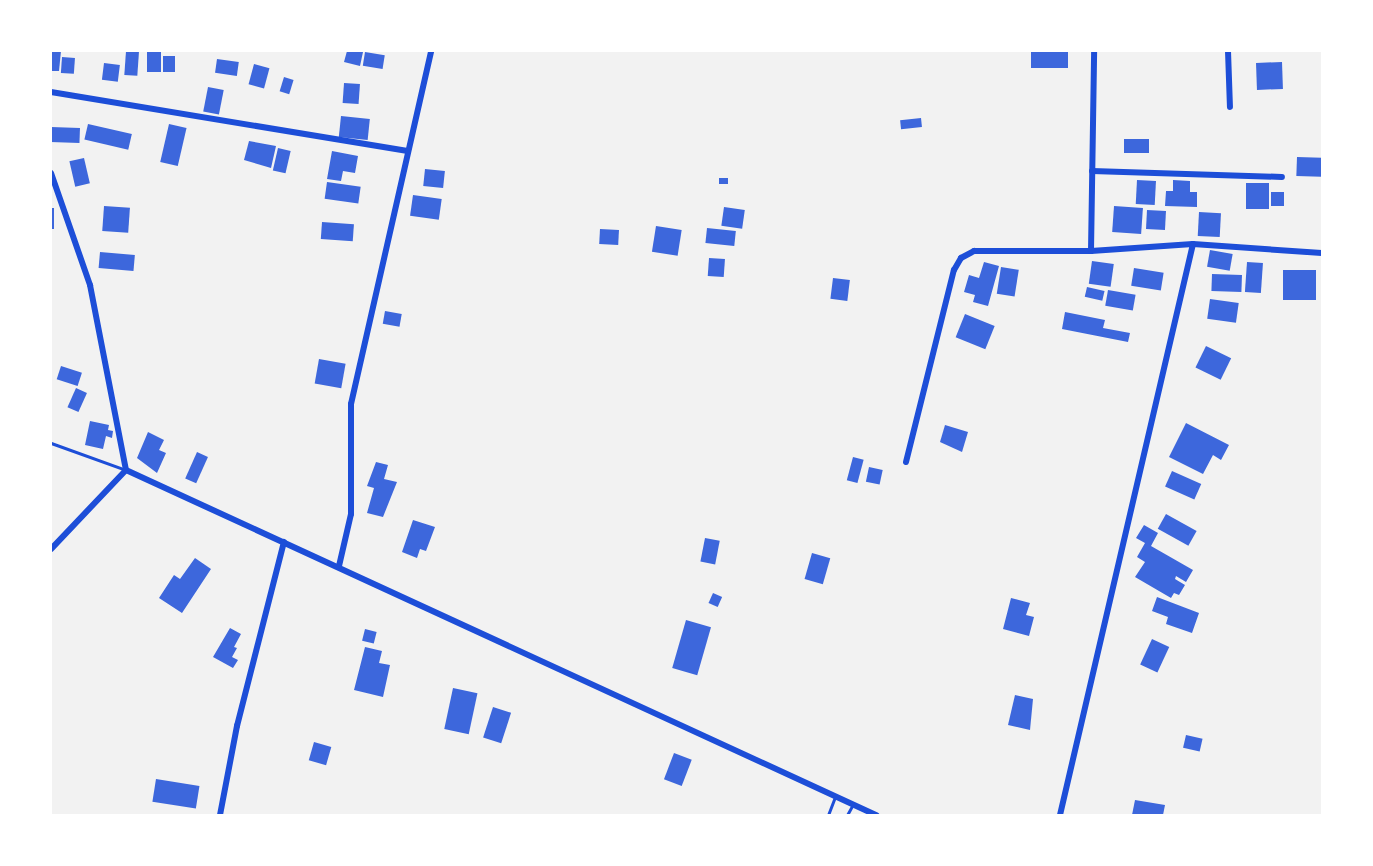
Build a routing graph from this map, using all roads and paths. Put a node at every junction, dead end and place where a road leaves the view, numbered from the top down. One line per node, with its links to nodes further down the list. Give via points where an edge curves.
1 (431, 51): 6 (street)
2 (1094, 51): 7 (street)
3 (1228, 51): 5 (street)
4 (51, 92): 6 (street)
5 (1230, 107)
6 (406, 151): 18 (street, via 351,404 351,514)
7 (1092, 171): 9 (street); 11 (street)
8 (51, 173): 15 (street, via 90,285)
9 (1282, 177)
10 (1193, 244): 11 (street); 12 (street); 25 (street)
11 (1091, 251): 14 (street, via 1001,249 961,258 954,270)
12 (1322, 253)
13 (51, 443): 15 (lane)
14 (906, 462)
15 (126, 470): 16 (street); 17 (street)
16 (284, 542): 18 (street); 21 (street)
17 (51, 549)
18 (339, 566): 19 (street)
19 (836, 796): 20 (street); 22 (lane)
20 (853, 804): 23 (lane); 24 (street)
21 (220, 815)
22 (828, 815)
23 (847, 815)
24 (876, 815)
25 (1060, 815)

